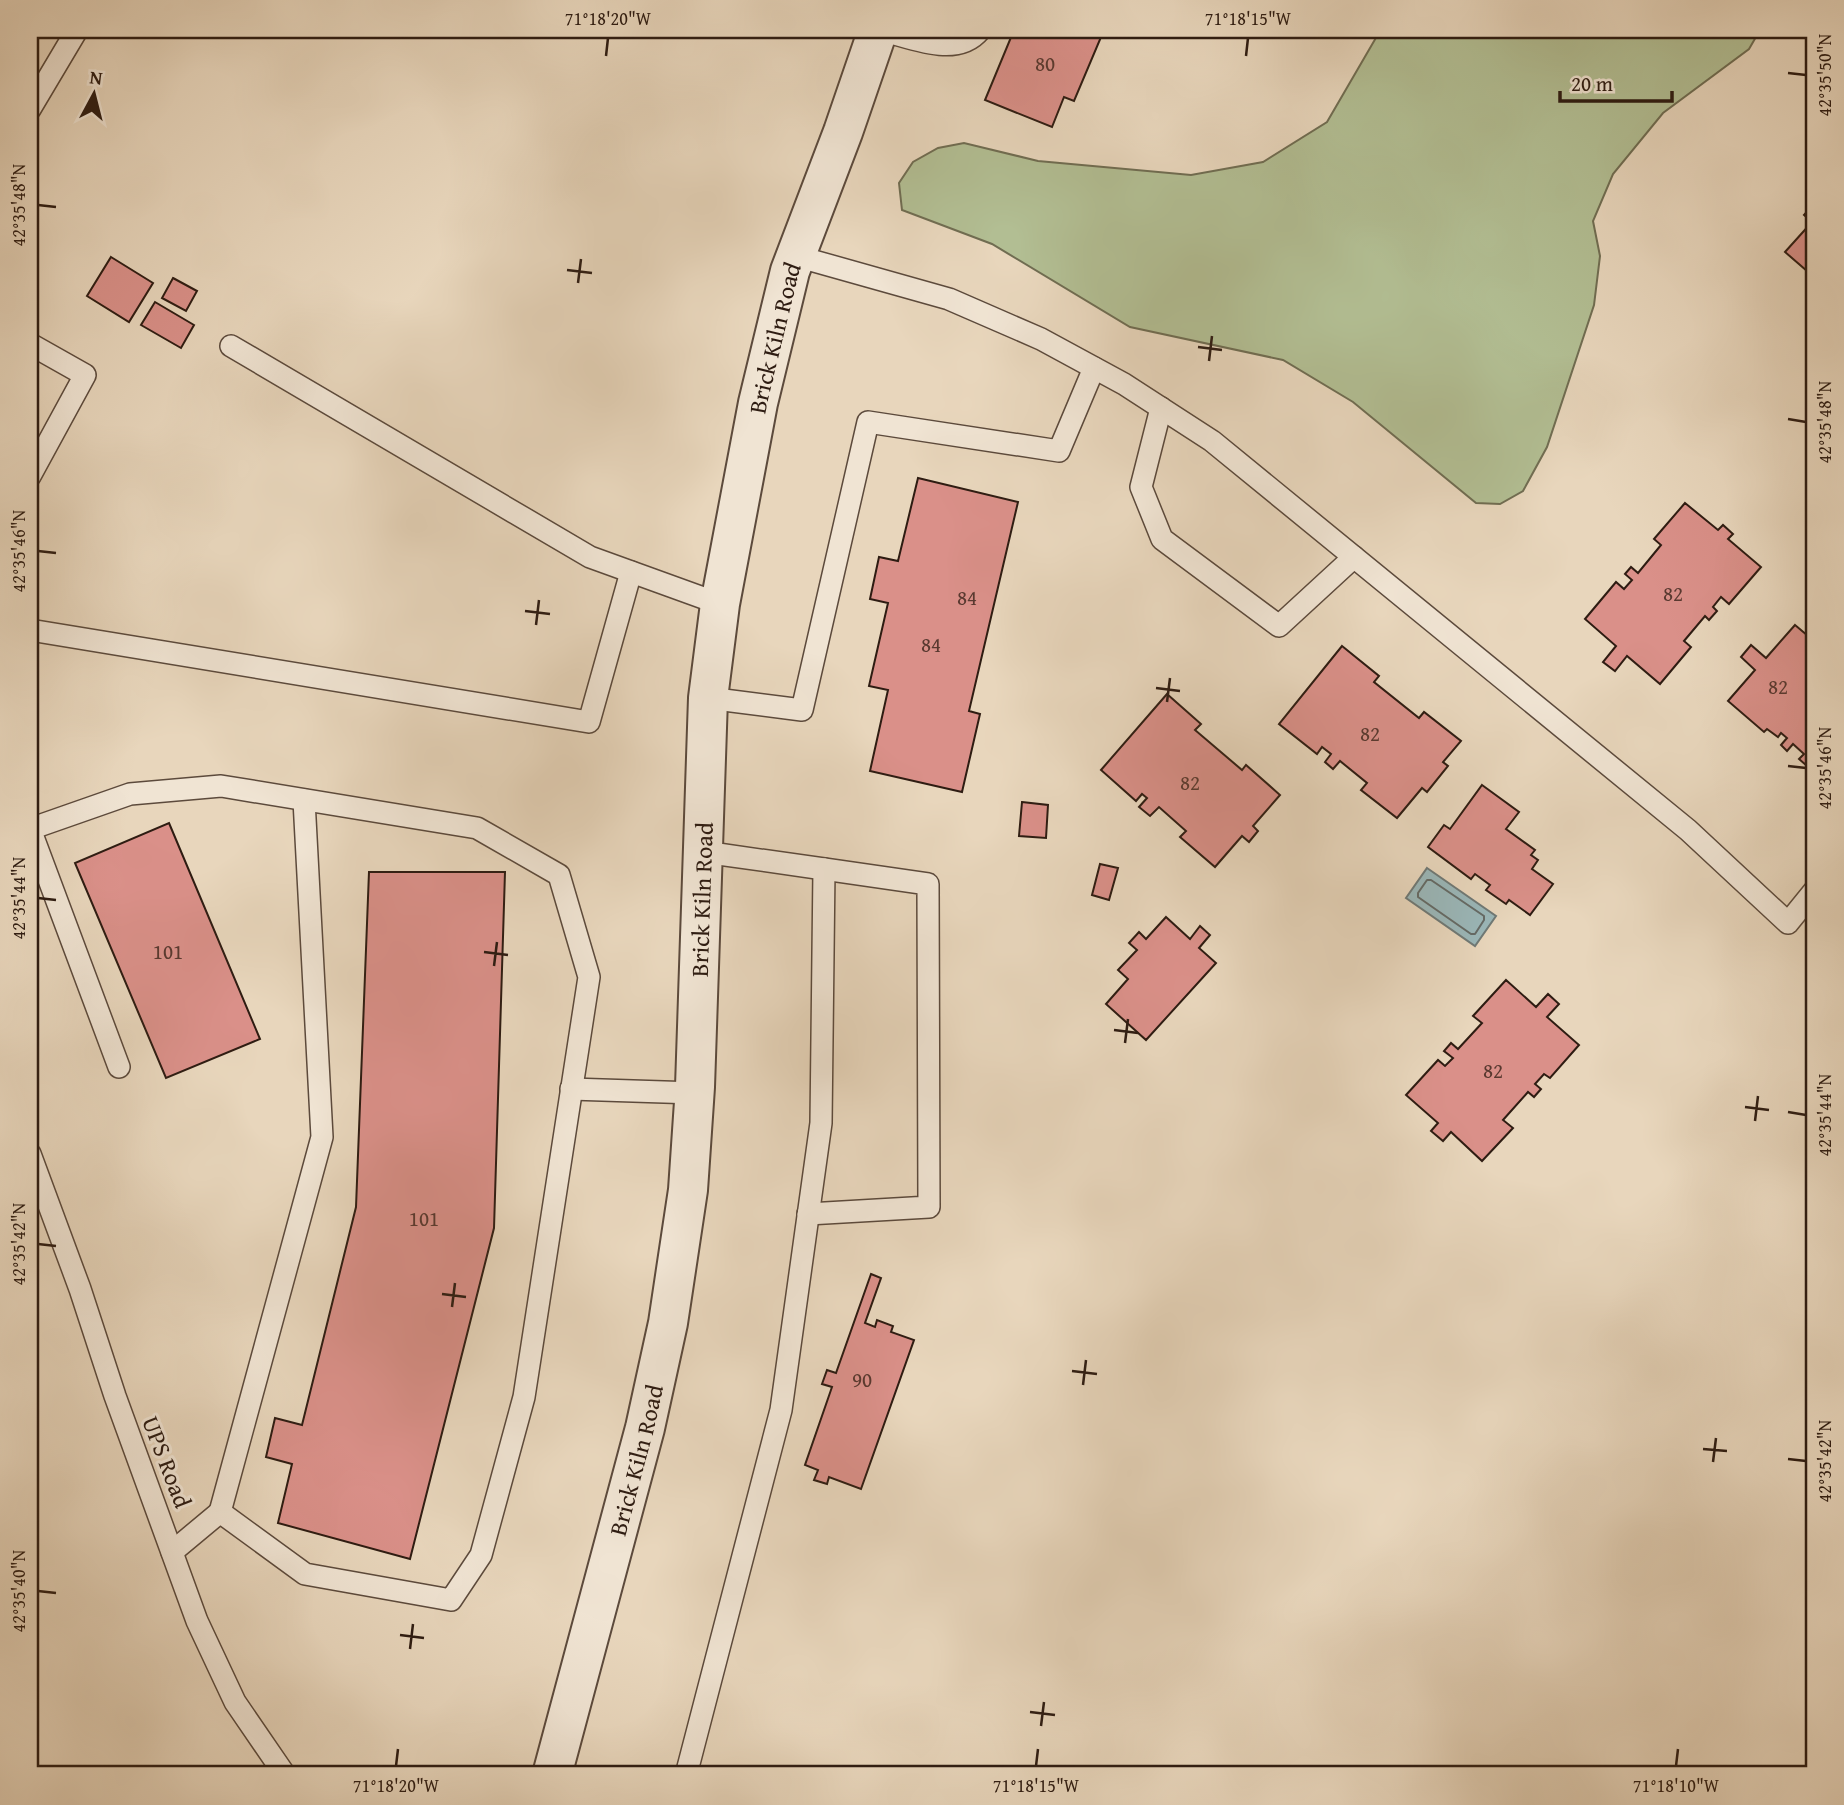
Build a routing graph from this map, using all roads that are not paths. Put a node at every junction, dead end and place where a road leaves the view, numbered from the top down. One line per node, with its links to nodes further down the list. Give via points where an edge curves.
1 (77, 30): 4 (lane)
2 (879, 30): 3 (lane, via 946,45 967,41); 5 (street, Brick Kiln Road)
3 (980, 30)
4 (30, 109)
5 (796, 256): 8 (lane, via 949,299); 13 (street, Brick Kiln Road, via 758,402)
6 (30, 344): 10 (lane, via 85,375)
7 (230, 346): 12 (lane, via 590,556)
8 (1094, 368): 9 (lane); 15 (lane, via 1059,451 868,422 802,710)
9 (1161, 408): 11 (lane, via 1212,441); 11 (lane, via 1141,487 1162,539 1279,625)
10 (30, 476)
11 (1354, 557): 20 (lane, via 1688,830 1788,923)
12 (631, 572): 13 (lane); 14 (lane, via 589,722)
13 (720, 604): 15 (street, Brick Kiln Road)
14 (30, 630)
15 (708, 698): 18 (street, Brick Kiln Road)
16 (304, 800): 17 (lane, via 221,786 130,794); 22 (lane, via 477,828 559,874 589,977); 26 (lane, via 322,1137)
17 (30, 829): 21 (lane)
18 (704, 852): 19 (lane); 23 (street, Brick Kiln Road)
19 (824, 869): 25 (lane, via 821,1123); 25 (lane, via 928,884 929,1207)
20 (1814, 891)
21 (119, 1067)
22 (572, 1089): 23 (lane); 26 (lane, via 524,1397 481,1555 451,1600 305,1574)
23 (695, 1093): 29 (street, Brick Kiln Road, via 688,1190 668,1323 645,1428)
24 (30, 1154): 27 (lane, UPS Road)
25 (808, 1214): 30 (lane, via 781,1410)
26 (220, 1512): 27 (lane)
27 (172, 1552): 28 (lane, UPS Road, via 197,1621 236,1702)
28 (285, 1775)
29 (552, 1775)
30 (686, 1775)

